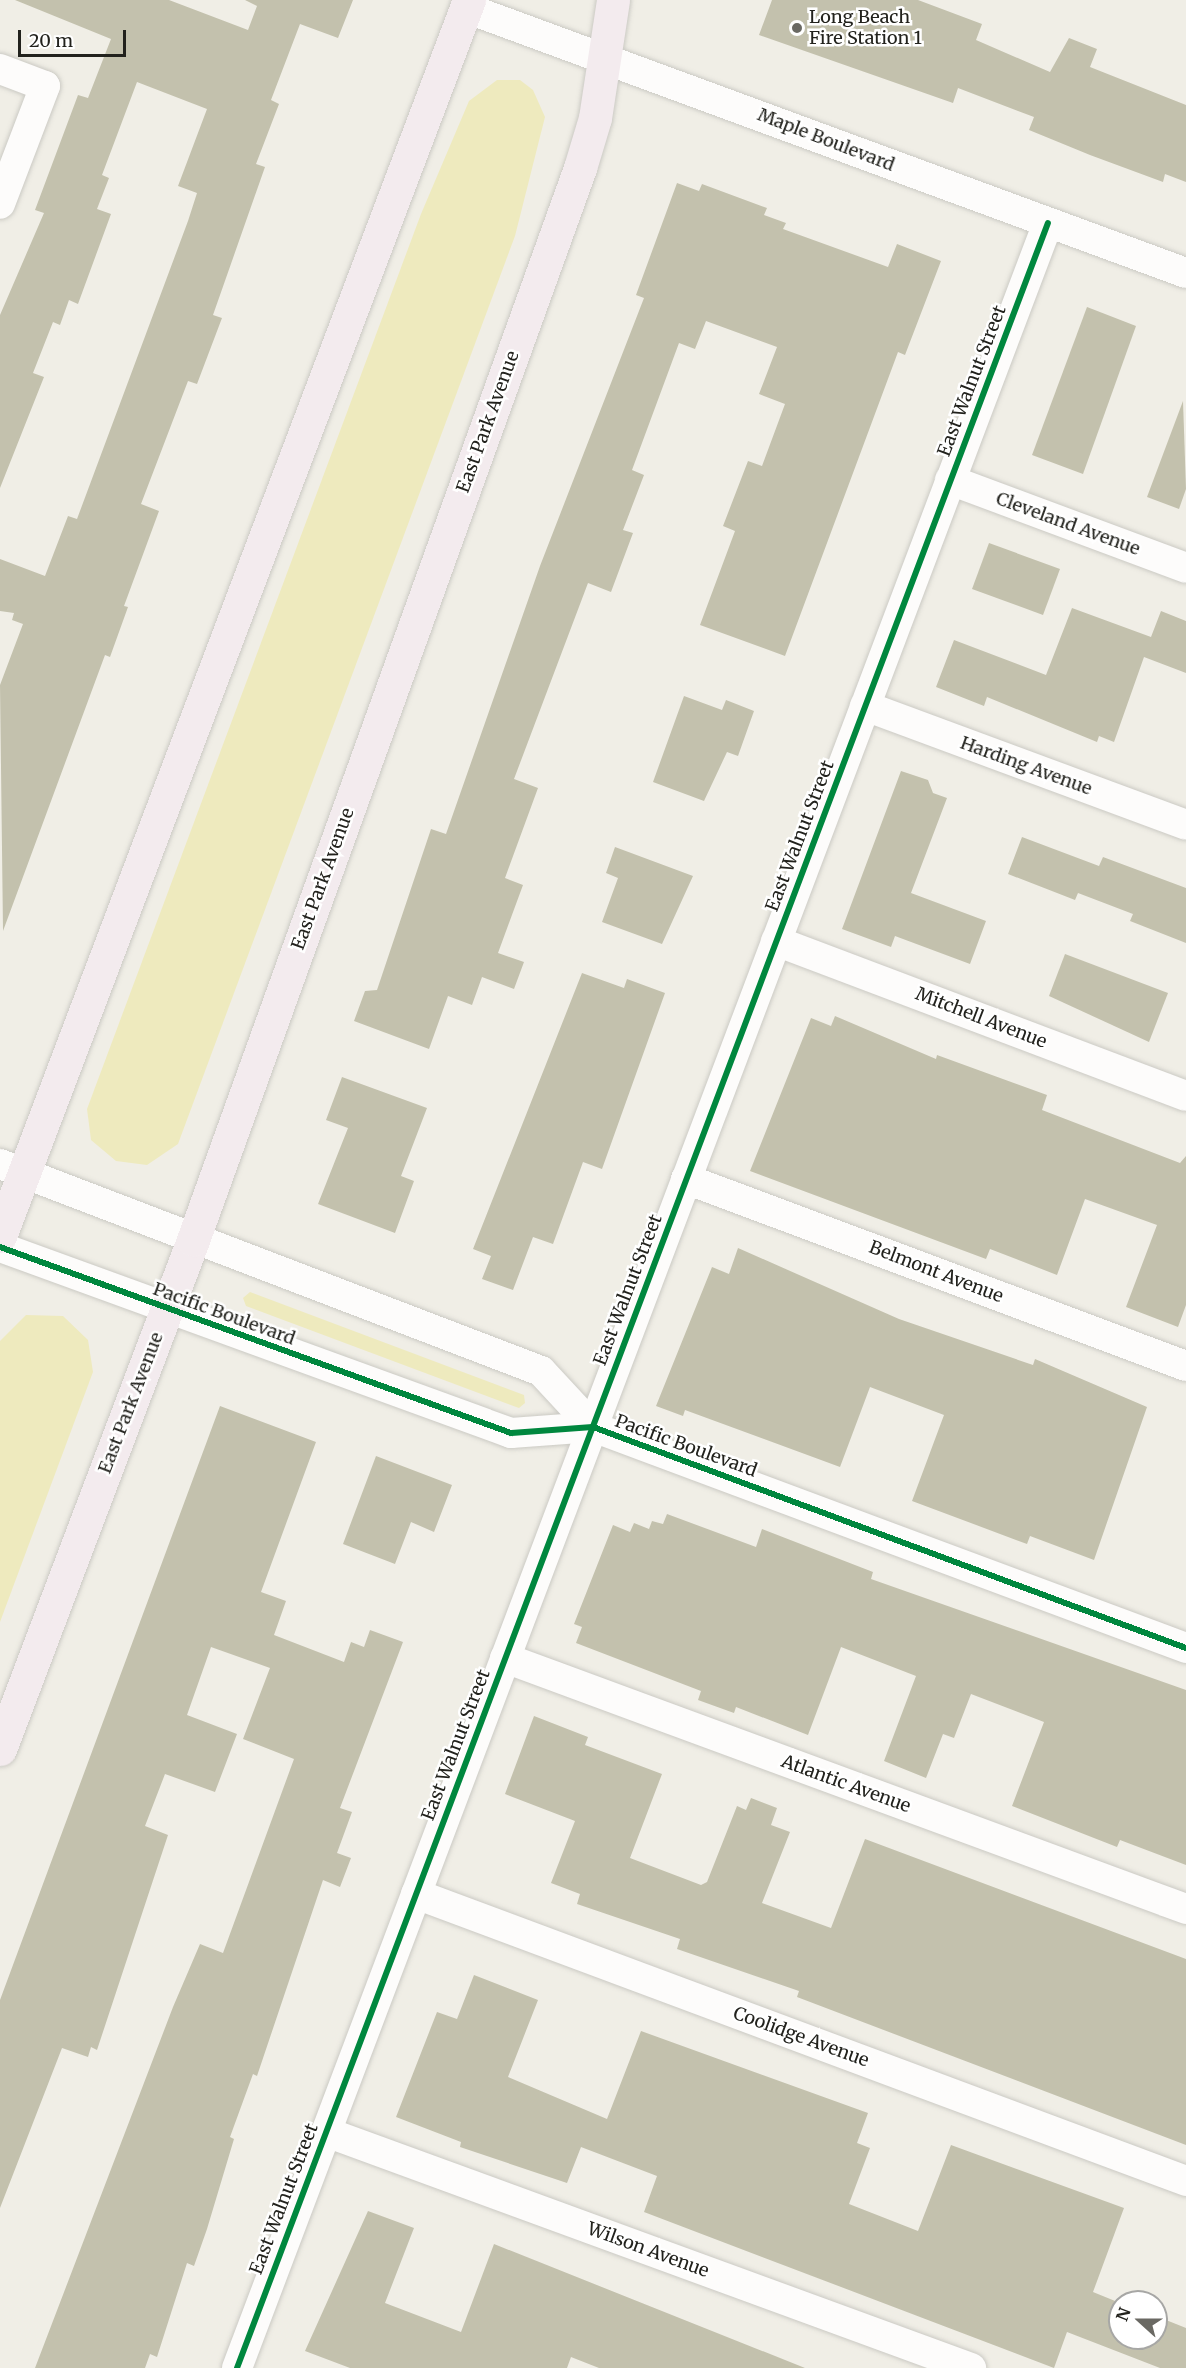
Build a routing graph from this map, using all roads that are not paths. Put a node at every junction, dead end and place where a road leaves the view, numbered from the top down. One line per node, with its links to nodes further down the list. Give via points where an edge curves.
1 (613, 0): 3 (highway, East Park Avenue)
2 (468, 4): 3 (street, Maple Boulevard); 14 (highway)
3 (606, 56): 6 (street, Maple Boulevard); 17 (highway, East Park Avenue, via 576,179)
4 (0, 69): 5 (street, via 45,86)
5 (0, 204)
6 (1048, 223): 7 (street, Maple Boulevard); 8 (street, East Walnut Street)
7 (1186, 273)
8 (950, 480): 9 (street, Cleveland Avenue); 10 (street, East Walnut Street)
9 (1186, 568)
10 (865, 706): 11 (street, Harding Avenue); 12 (street, East Walnut Street)
11 (1186, 825)
12 (776, 941): 13 (street, Mitchell Avenue); 15 (street, East Walnut Street)
13 (1186, 1096)
14 (11, 1168): 16 (highway); 17 (street, Pacific Boulevard)
15 (686, 1179): 20 (street, Belmont Avenue); 21 (street, East Walnut Street)
16 (0, 1236)
17 (193, 1240): 19 (highway, East Park Avenue); 21 (street, Pacific Boulevard, via 541,1371)
18 (0, 1247): 19 (street, Pacific Boulevard)
19 (167, 1309): 21 (street, Pacific Boulevard, via 511,1433); 24 (highway, East Park Avenue)
20 (1186, 1366)
21 (593, 1427): 22 (street, Pacific Boulevard); 23 (street, East Walnut Street)
22 (1186, 1648)
23 (505, 1658): 25 (street, East Walnut Street); 26 (street, Atlantic Avenue)
24 (0, 1749)
25 (416, 1894): 27 (street, East Walnut Street); 28 (street, Coolidge Avenue)
26 (1186, 1910)
27 (326, 2132): 29 (street, East Walnut Street); 30 (street, Wilson Avenue)
28 (1186, 2181)
29 (237, 2368)
30 (971, 2368)

